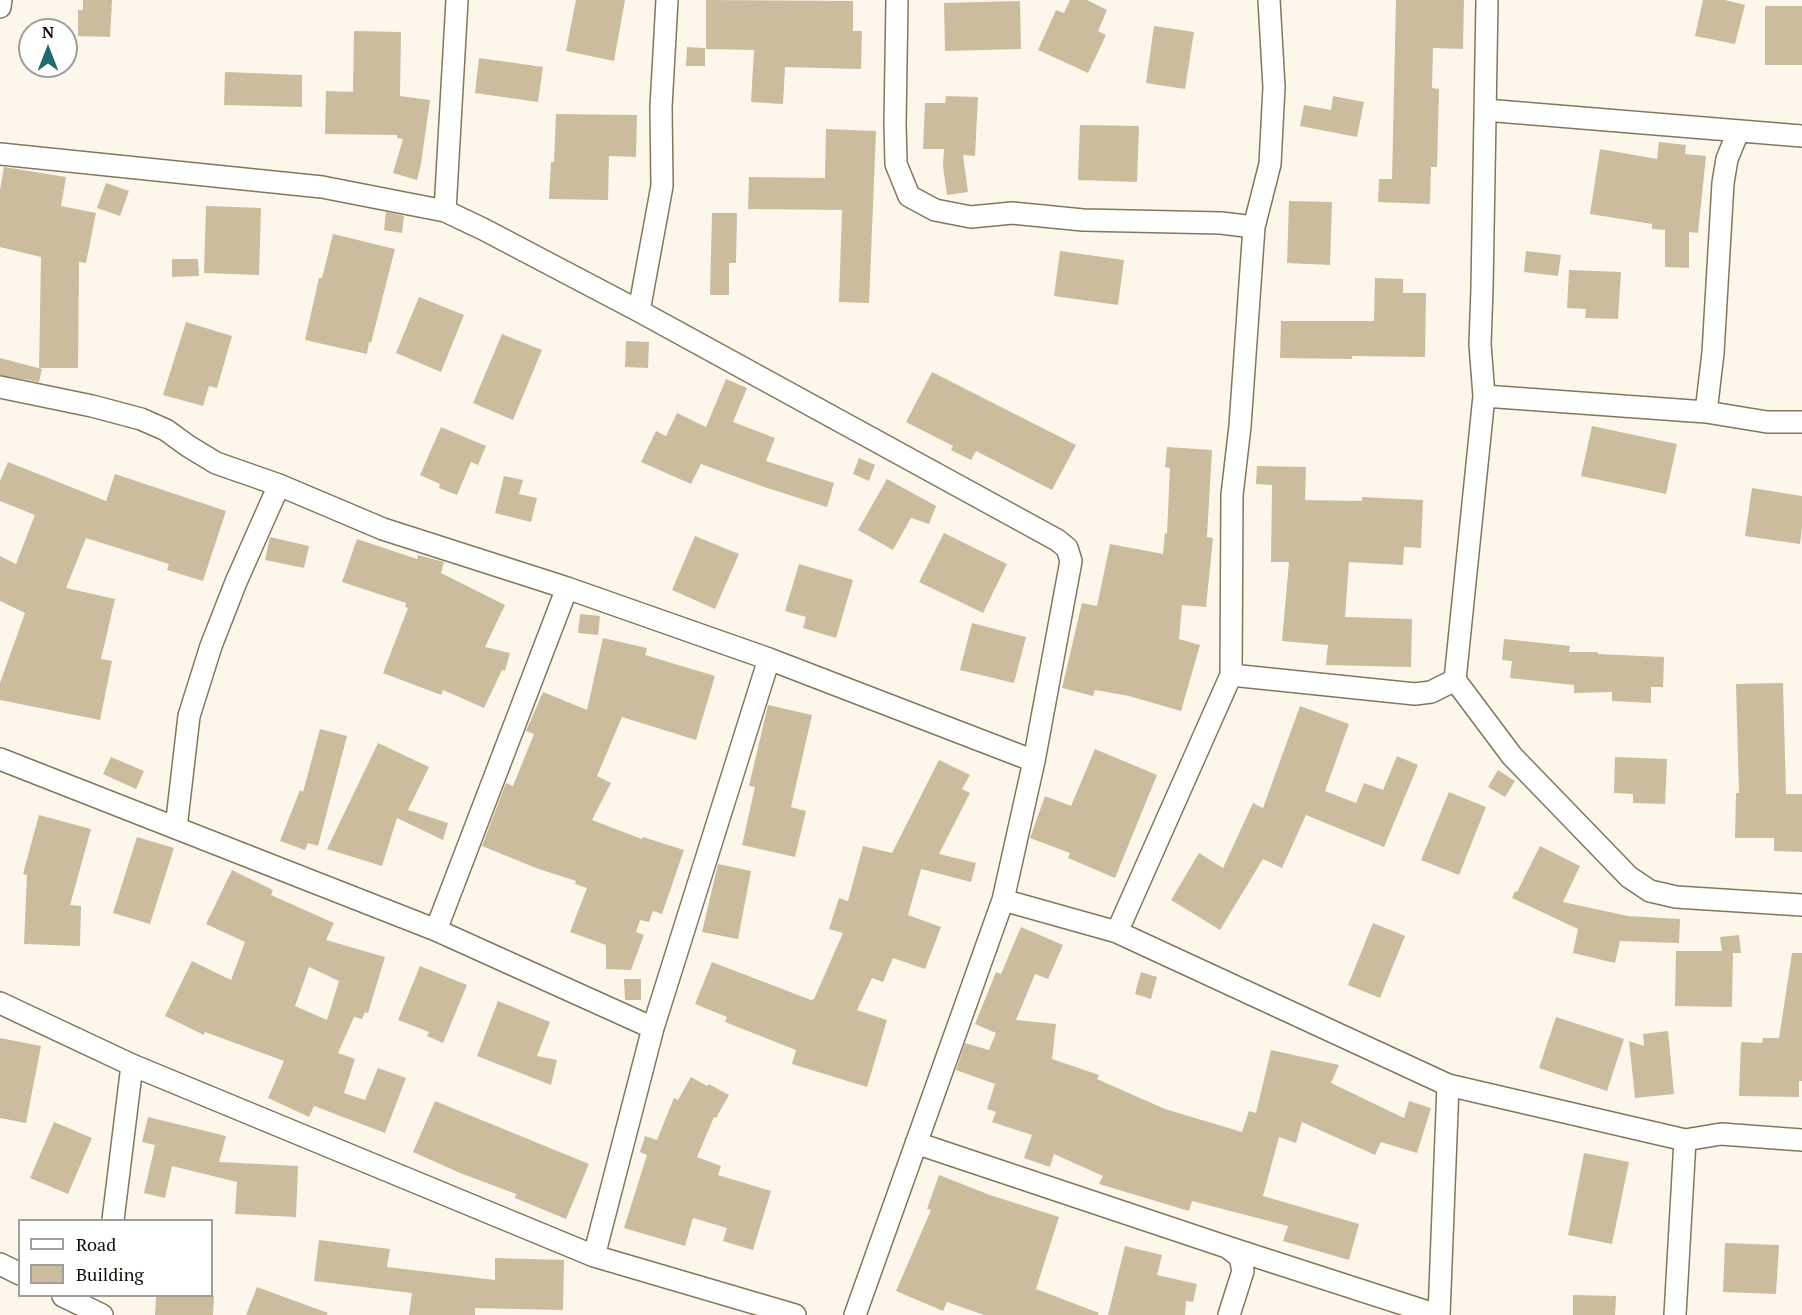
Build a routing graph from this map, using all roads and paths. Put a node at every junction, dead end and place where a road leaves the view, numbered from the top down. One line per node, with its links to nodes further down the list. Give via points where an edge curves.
1 (1, 0): 7 (street)
2 (457, 0): 12 (street)
3 (667, 0): 14 (street, via 661,107 662,186)
4 (897, 0): 13 (street, via 896,164 909,196 935,210 971,217 1012,213)
5 (1269, 0): 13 (street, via 1274,87 1270,164)
6 (1487, 0): 8 (street)
7 (0, 7)
8 (1485, 110): 9 (street); 16 (street, via 1480,345)
9 (1738, 132): 10 (street); 17 (street, via 1723,183)
10 (1802, 136)
11 (0, 154): 12 (street, via 322,187)
12 (445, 211): 14 (street)
13 (1254, 227): 22 (street, via 1232,495)
14 (639, 311): 25 (street, via 1068,548 1071,561)
15 (0, 387): 19 (street, via 141,418 216,463)
16 (1484, 396): 17 (street); 23 (street)
17 (1706, 411): 18 (street, via 1767,422)
18 (1802, 422)
19 (279, 485): 20 (street, via 383,529); 26 (street, via 223,614 192,706)
20 (567, 588): 21 (street); 29 (street)
21 (769, 659): 25 (street); 32 (street)
22 (1231, 675): 23 (street, via 1415,694 1431,692); 30 (street)
23 (1455, 680): 28 (street, via 1512,756 1629,877 1650,891 1676,897)
24 (0, 759): 26 (street)
25 (1035, 761): 27 (street)
26 (176, 828): 29 (street)
27 (1003, 900): 30 (street); 37 (street)
28 (1802, 905)
29 (436, 930): 32 (street)
30 (1117, 932): 34 (street)
31 (0, 1003): 33 (street)
32 (653, 1028): 40 (street)
33 (132, 1065): 38 (street); 40 (street)
34 (1448, 1085): 35 (street); 49 (street)
35 (1685, 1140): 36 (street, via 1722,1134); 50 (street)
36 (1802, 1140)
37 (916, 1143): 39 (street); 47 (street)
38 (113, 1219)
39 (1227, 1247): 48 (street, via 1240,1257 1244,1271); 49 (street)
40 (594, 1256): 46 (street)
41 (0, 1264): 42 (street)
42 (18, 1273)
43 (65, 1297): 45 (street)
44 (104, 1297): 45 (street)
45 (102, 1315)
46 (795, 1315)
47 (855, 1315)
48 (1229, 1315)
49 (1438, 1315)
50 (1675, 1315)

